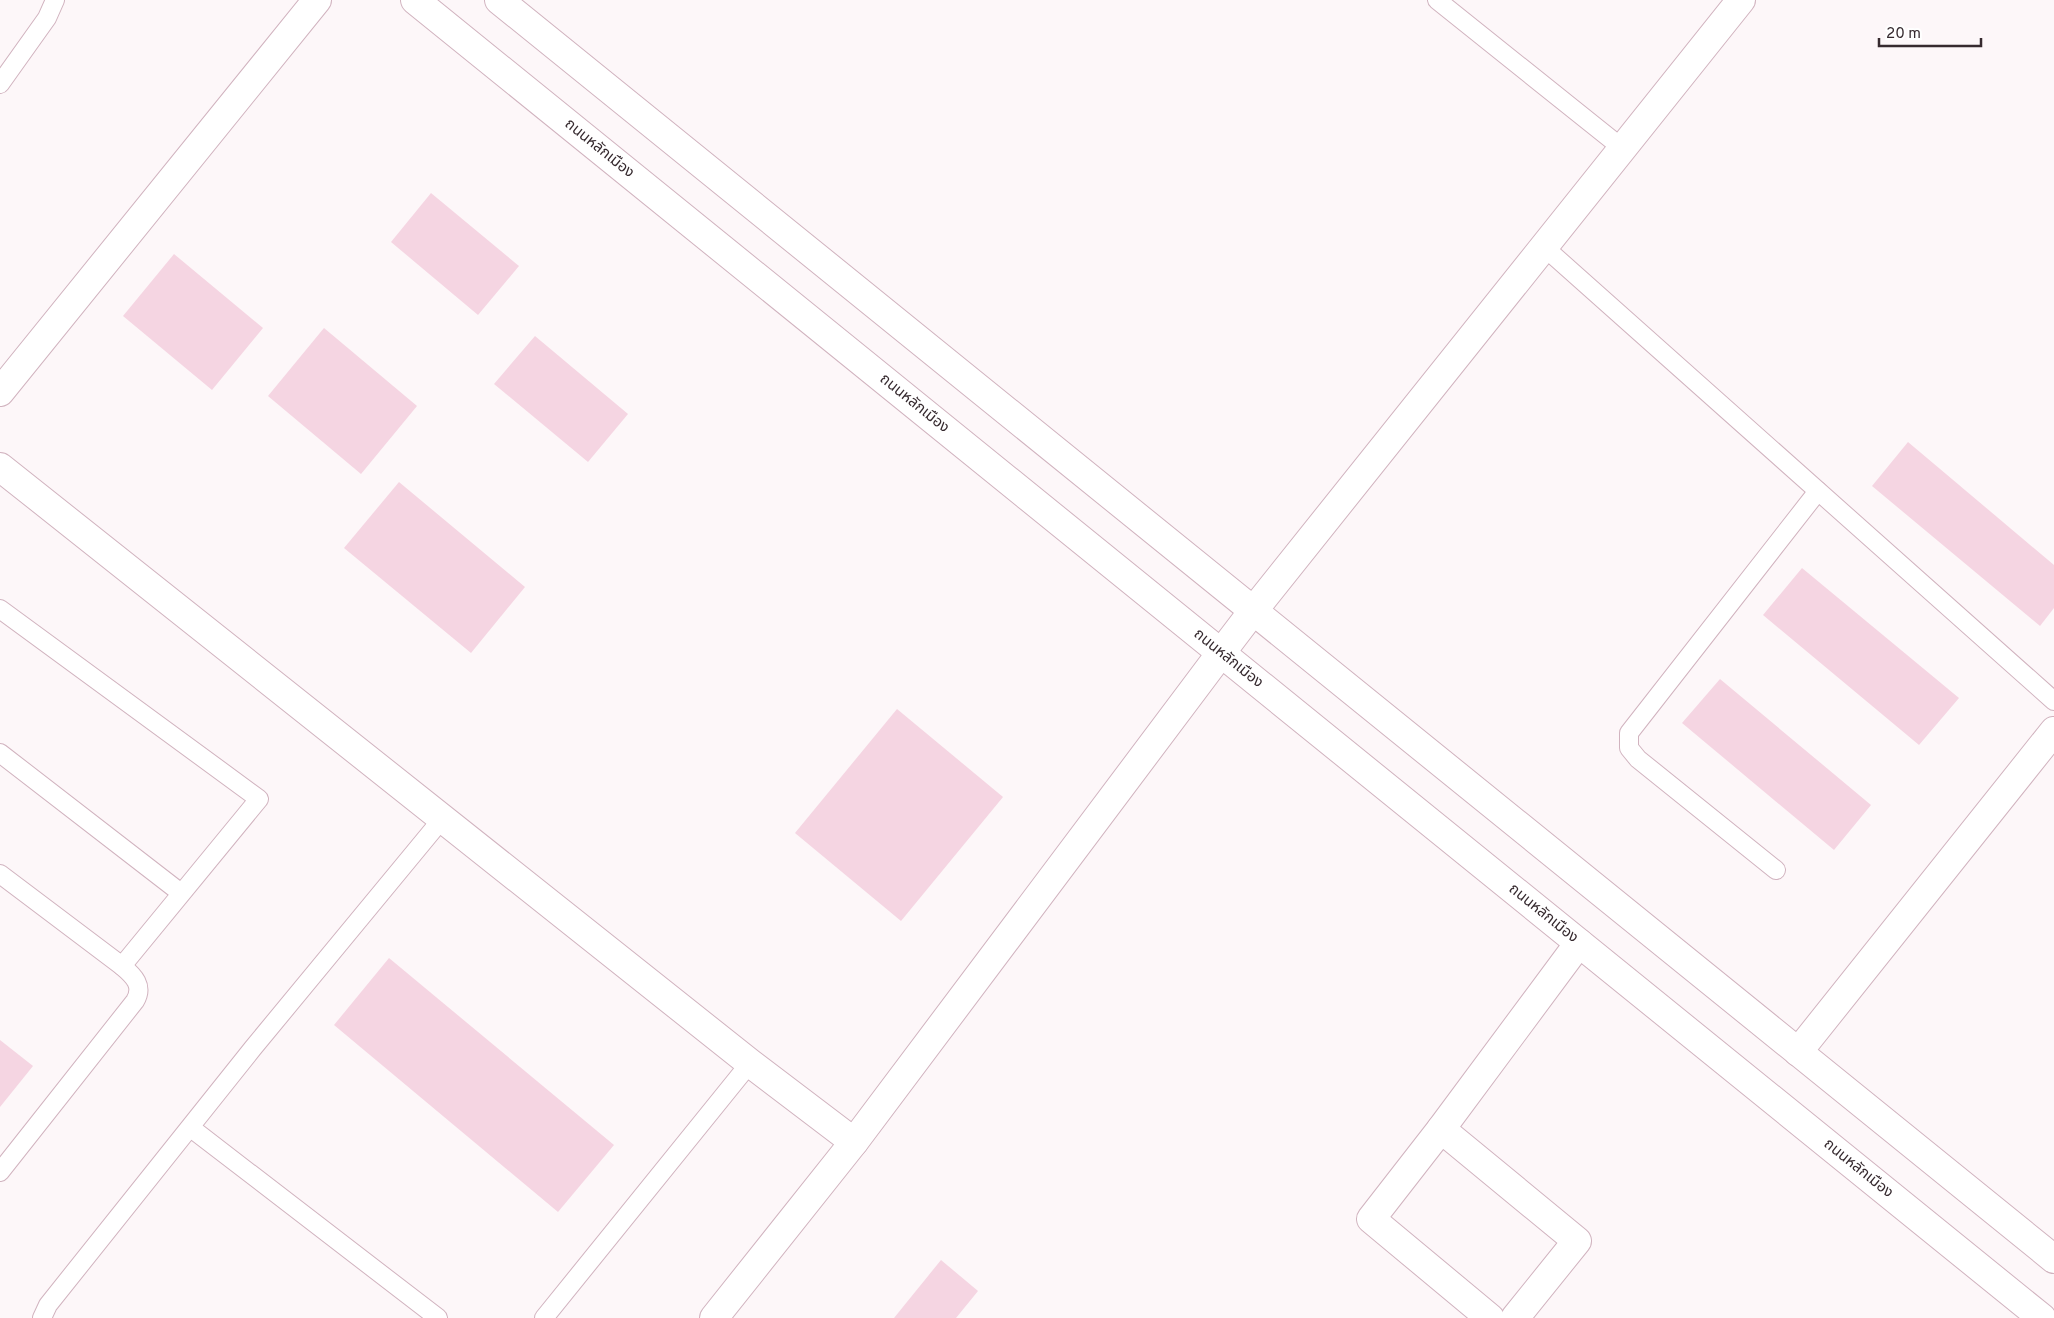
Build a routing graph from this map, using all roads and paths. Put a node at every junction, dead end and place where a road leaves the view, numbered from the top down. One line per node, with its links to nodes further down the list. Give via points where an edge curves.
1 (55, 0): 7 (lane, via 47,18)
2 (317, 0): 10 (street)
3 (415, 0): 15 (street, ถนนหลักเมือง)
4 (499, 0): 14 (street)
5 (1437, 0): 8 (lane)
6 (1740, 0): 8 (street)
7 (0, 84)
8 (1622, 148): 9 (street)
9 (1543, 246): 12 (lane); 14 (street)
10 (0, 392)
11 (0, 467): 19 (street)
12 (1818, 491): 16 (lane); 20 (lane, via 1629,733 1629,748 1638,759)
13 (0, 609): 22 (lane, via 259,799)
14 (1253, 610): 15 (street); 25 (street)
15 (1221, 653): 23 (street, ถนนหลักเมือง); 29 (street)
16 (2054, 701)
17 (2054, 731): 25 (street)
18 (0, 754): 22 (lane)
19 (442, 819): 26 (street); 27 (lane)
20 (1776, 870)
21 (0, 874): 24 (lane)
22 (181, 893): 24 (lane)
23 (1579, 943): 28 (street); 38 (street, ถนนหลักเมือง)
24 (122, 966): 30 (lane, via 138,984 135,1002)
25 (1798, 1052): 31 (street)
26 (750, 1063): 29 (street); 34 (lane)
27 (191, 1128): 32 (lane, via 48,1305); 33 (lane)
28 (1441, 1128): 36 (street, via 1371,1219); 37 (street, via 1577,1241)
29 (854, 1142): 35 (street)
30 (0, 1172)
31 (2054, 1259)
32 (42, 1318)
33 (438, 1318)
34 (544, 1318)
35 (714, 1318)
36 (1490, 1318)
37 (1515, 1318)
38 (2042, 1318)

